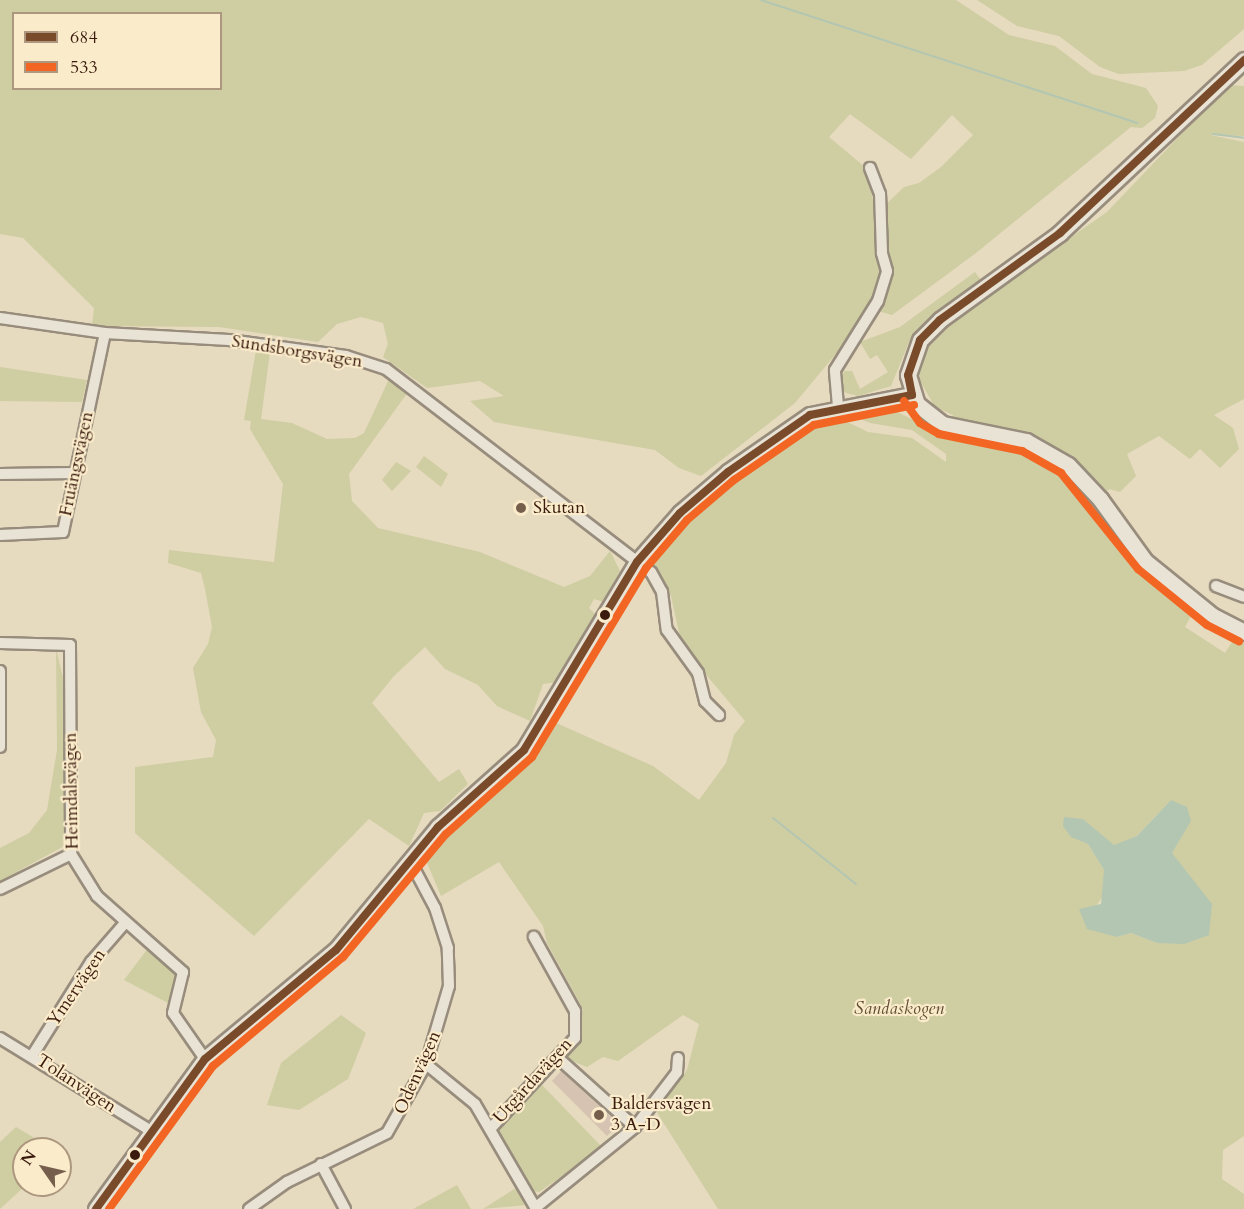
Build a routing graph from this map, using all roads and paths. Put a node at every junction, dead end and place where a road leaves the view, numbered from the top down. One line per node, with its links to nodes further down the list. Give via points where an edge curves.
1 (1244, 60): 5 (street, via 1060,233 920,340 908,375)
2 (870, 168): 6 (street, via 880,194 882,253 887,271 878,301 835,370)
3 (0, 318): 4 (street, Sundsborgsvägen)
4 (105, 333): 7 (street, Fruängsvägen); 10 (street, Sundsborgsvägen, via 229,340 346,356 386,369)
5 (912, 394): 6 (street); 13 (street, via 927,415 943,424 1026,441 1068,465 1100,499 1145,561 1213,616)
6 (838, 406): 10 (street, via 793,424 706,489)
7 (75, 473): 8 (street); 9 (street, Fruängsvägen, via 63,532)
8 (0, 474)
9 (0, 535)
10 (637, 562): 16 (street, Sundsborgsvägen, via 659,581 668,630 698,673 705,701); 19 (street, via 540,729)
11 (1216, 586): 12 (street)
12 (1244, 597)
13 (1244, 632)
14 (0, 643): 18 (street, Heimdalsvägen, via 70,645)
15 (0, 671): 17 (street)
16 (719, 715)
17 (0, 747)
18 (71, 854): 20 (street); 21 (street, Heimdalsvägen, via 97,896)
19 (410, 861): 27 (street, via 336,950); 28 (street, Odenvägen, via 435,908 448,948 449,986)
20 (0, 889)
21 (125, 923): 24 (street, Ymervägen, via 91,962); 27 (street, Heimdalsvägen, via 183,972 173,1013)
22 (534, 937): 25 (street, Utgårdavägen, via 576,1011 575,1038)
23 (0, 1038): 24 (street, Tolanvägen)
24 (32, 1056): 31 (street, Tolanvägen)
25 (558, 1058): 29 (street); 30 (street, Utgårdavägen)
26 (678, 1058): 29 (street, via 677,1072)
27 (206, 1059): 31 (street)
28 (426, 1064): 30 (street, via 475,1104); 32 (street, Odenvägen, via 387,1133)
29 (635, 1127): 33 (street)
30 (491, 1128): 33 (street)
31 (151, 1131): 34 (street)
32 (321, 1164): 35 (street, Odenvägen); 36 (street)
33 (536, 1208)
34 (96, 1209)
35 (249, 1209)
36 (345, 1209)

